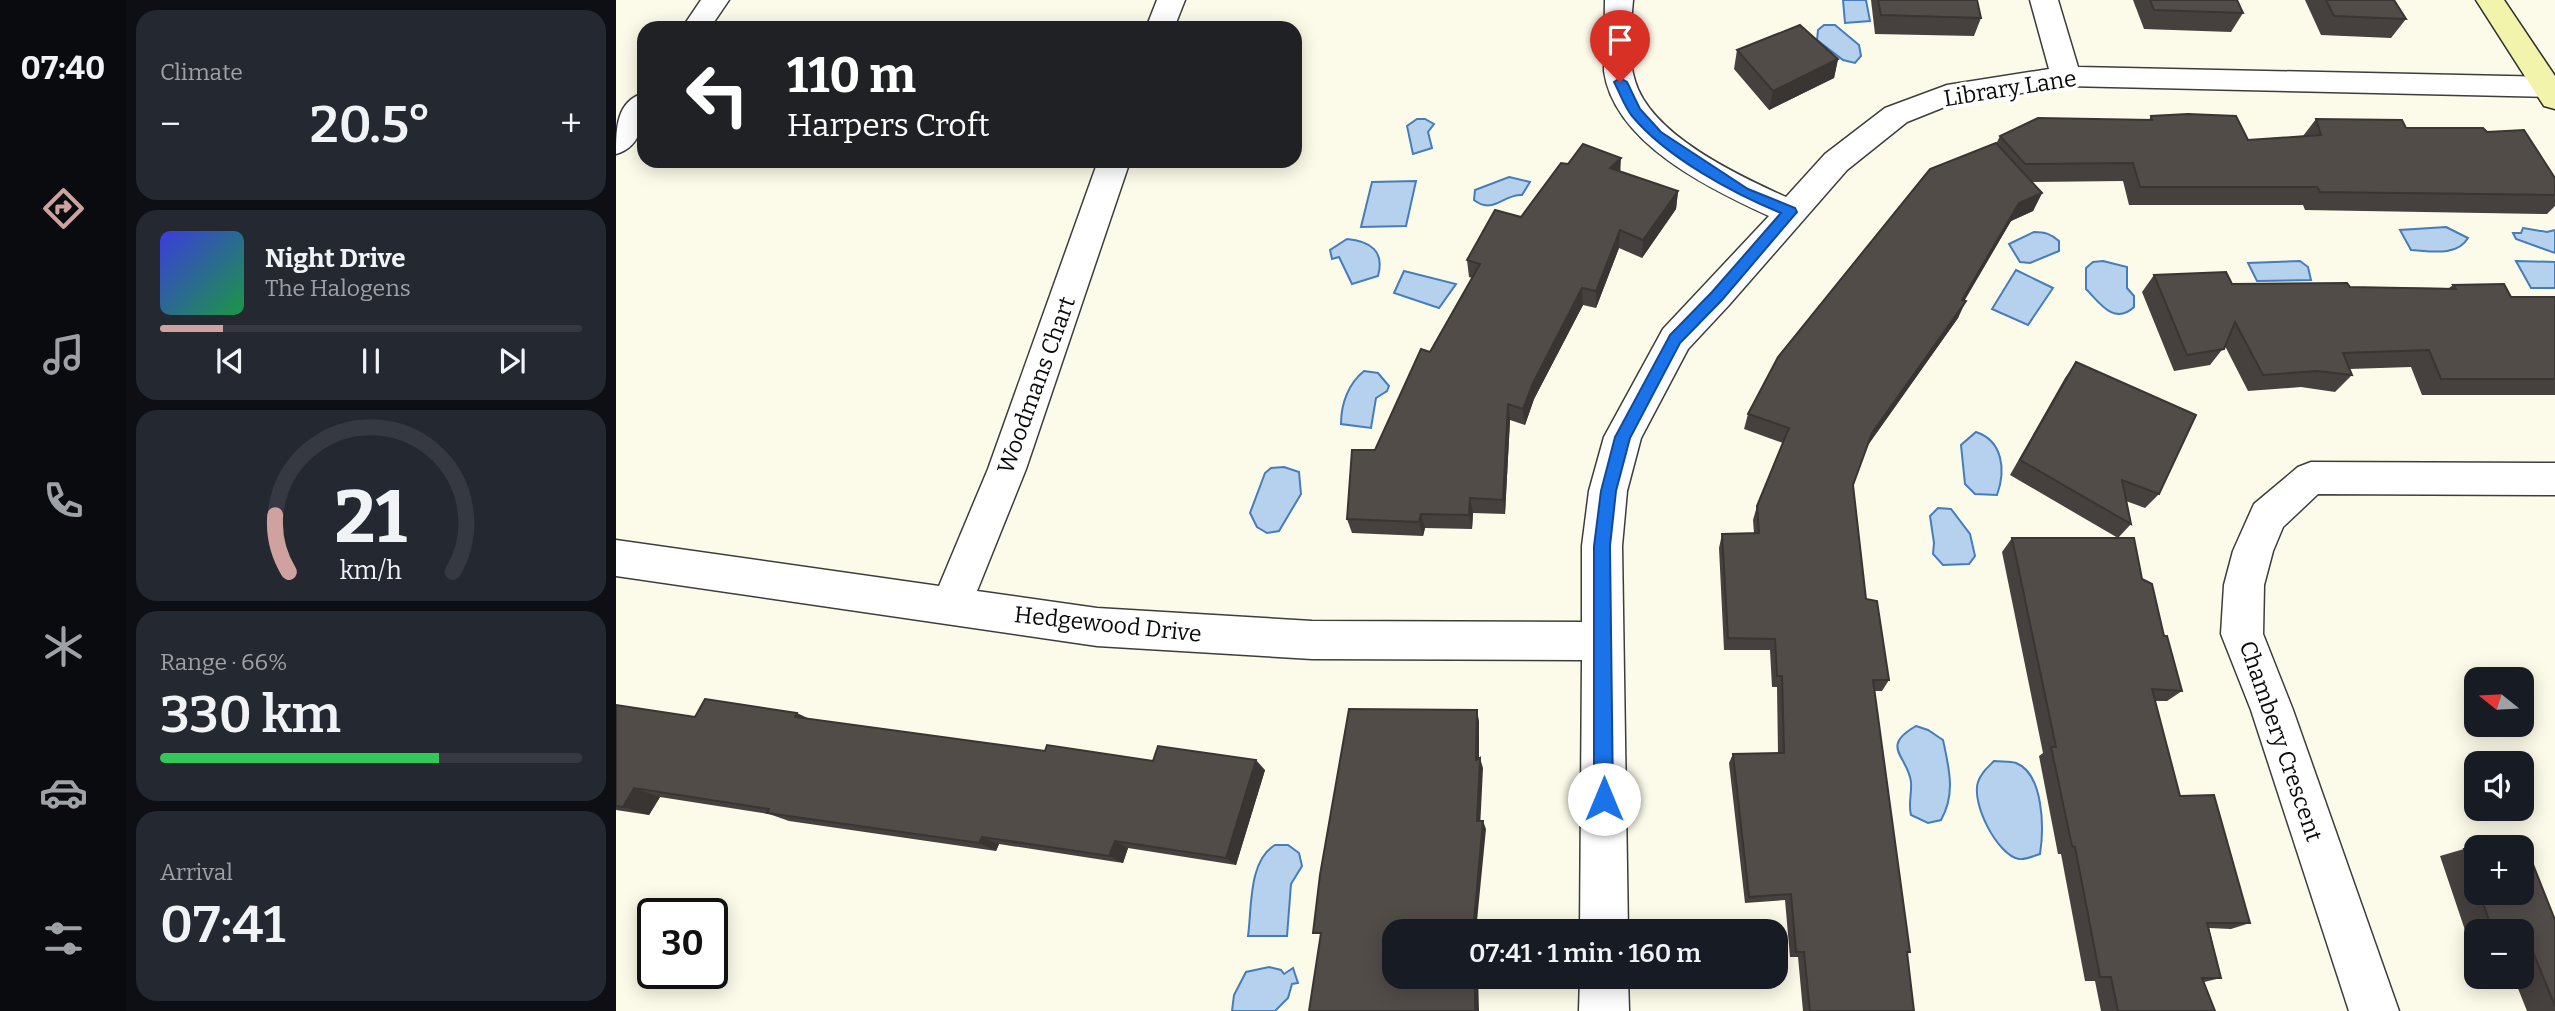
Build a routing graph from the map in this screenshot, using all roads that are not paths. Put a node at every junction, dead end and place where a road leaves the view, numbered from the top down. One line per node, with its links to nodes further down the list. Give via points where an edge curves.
1 (715, 0): 6 (street)
2 (1171, 0): 7 (street)
3 (1619, 0): 13 (street, via 1620,82 1634,111 1657,135 1701,166 1743,192)
4 (2044, 0): 8 (street)
5 (2490, 0): 9 (main road)
6 (701, 21)
7 (1163, 21)
8 (2066, 76): 9 (street, Library Lane); 13 (street, Library Lane, via 1947,95 1896,115 1836,162)
9 (2552, 90)
10 (637, 113): 11 (street)
11 (616, 143)
12 (1113, 168): 16 (street, Woodmans Chart, via 1007,469)
13 (1790, 212): 17 (street, Library Lane, via 1675,339 1623,437 1608,491 1602,546)
14 (2555, 479): 21 (street, Chambery Crescent, via 2311,478 2268,516 2253,551 2244,585 2242,634)
15 (616, 558): 16 (street, Hedgewood Drive)
16 (951, 607): 17 (street, Hedgewood Drive, via 1097,627 1208,635)
17 (1604, 642): 18 (street, Library Lane)
18 (1604, 919)
19 (1604, 989): 20 (street)
20 (1604, 1011)
21 (2374, 1011)

